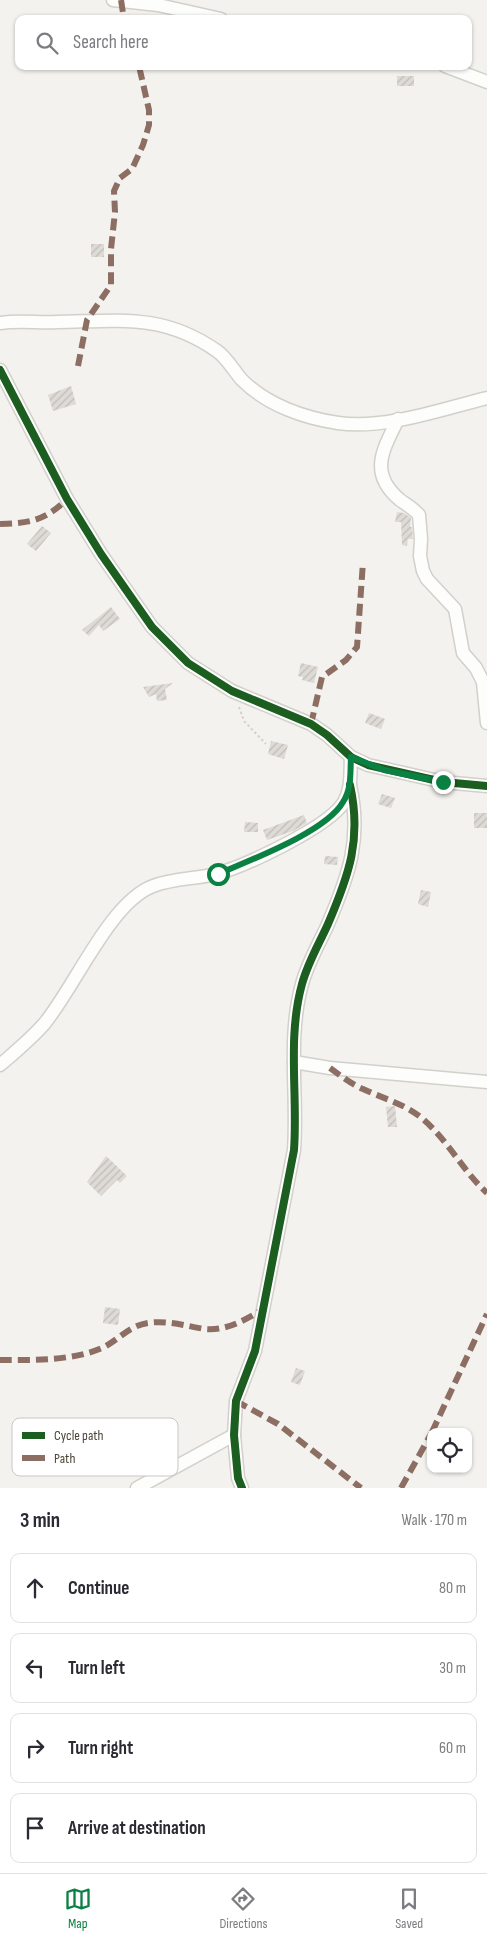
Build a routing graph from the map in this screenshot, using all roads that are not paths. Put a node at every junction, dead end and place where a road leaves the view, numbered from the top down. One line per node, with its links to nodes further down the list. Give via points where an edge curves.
1 (113, 0): 2 (street)
2 (203, 15)
3 (456, 70): 4 (street)
4 (487, 82)
5 (0, 323): 9 (street, via 120,320 164,325 219,352 254,390 295,412 340,424 380,424)
6 (0, 370): 7 (street)
7 (4, 387): 11 (street, via 67,499 152,627 204,675 232,691 311,724)
8 (487, 398): 9 (street)
9 (398, 419): 10 (street, via 380,459 380,472 391,490 418,515 423,571 455,609 463,653 476,668 482,682)
10 (487, 723)
11 (351, 757): 12 (street); 13 (street, via 384,770 443,782)
12 (350, 785): 14 (street, via 356,814 355,841 349,867 302,984 294,1024); 15 (street, via 343,804 335,812 294,840 218,874 154,886 136,896 118,912 44,1024)
13 (487, 786)
14 (294, 1062): 16 (street); 17 (street, via 294,1150 255,1351 236,1401)
15 (0, 1065)
16 (487, 1082)
17 (234, 1435): 18 (street); 21 (street)
18 (178, 1466)
19 (159, 1476): 20 (street)
20 (137, 1488)
21 (242, 1488)

